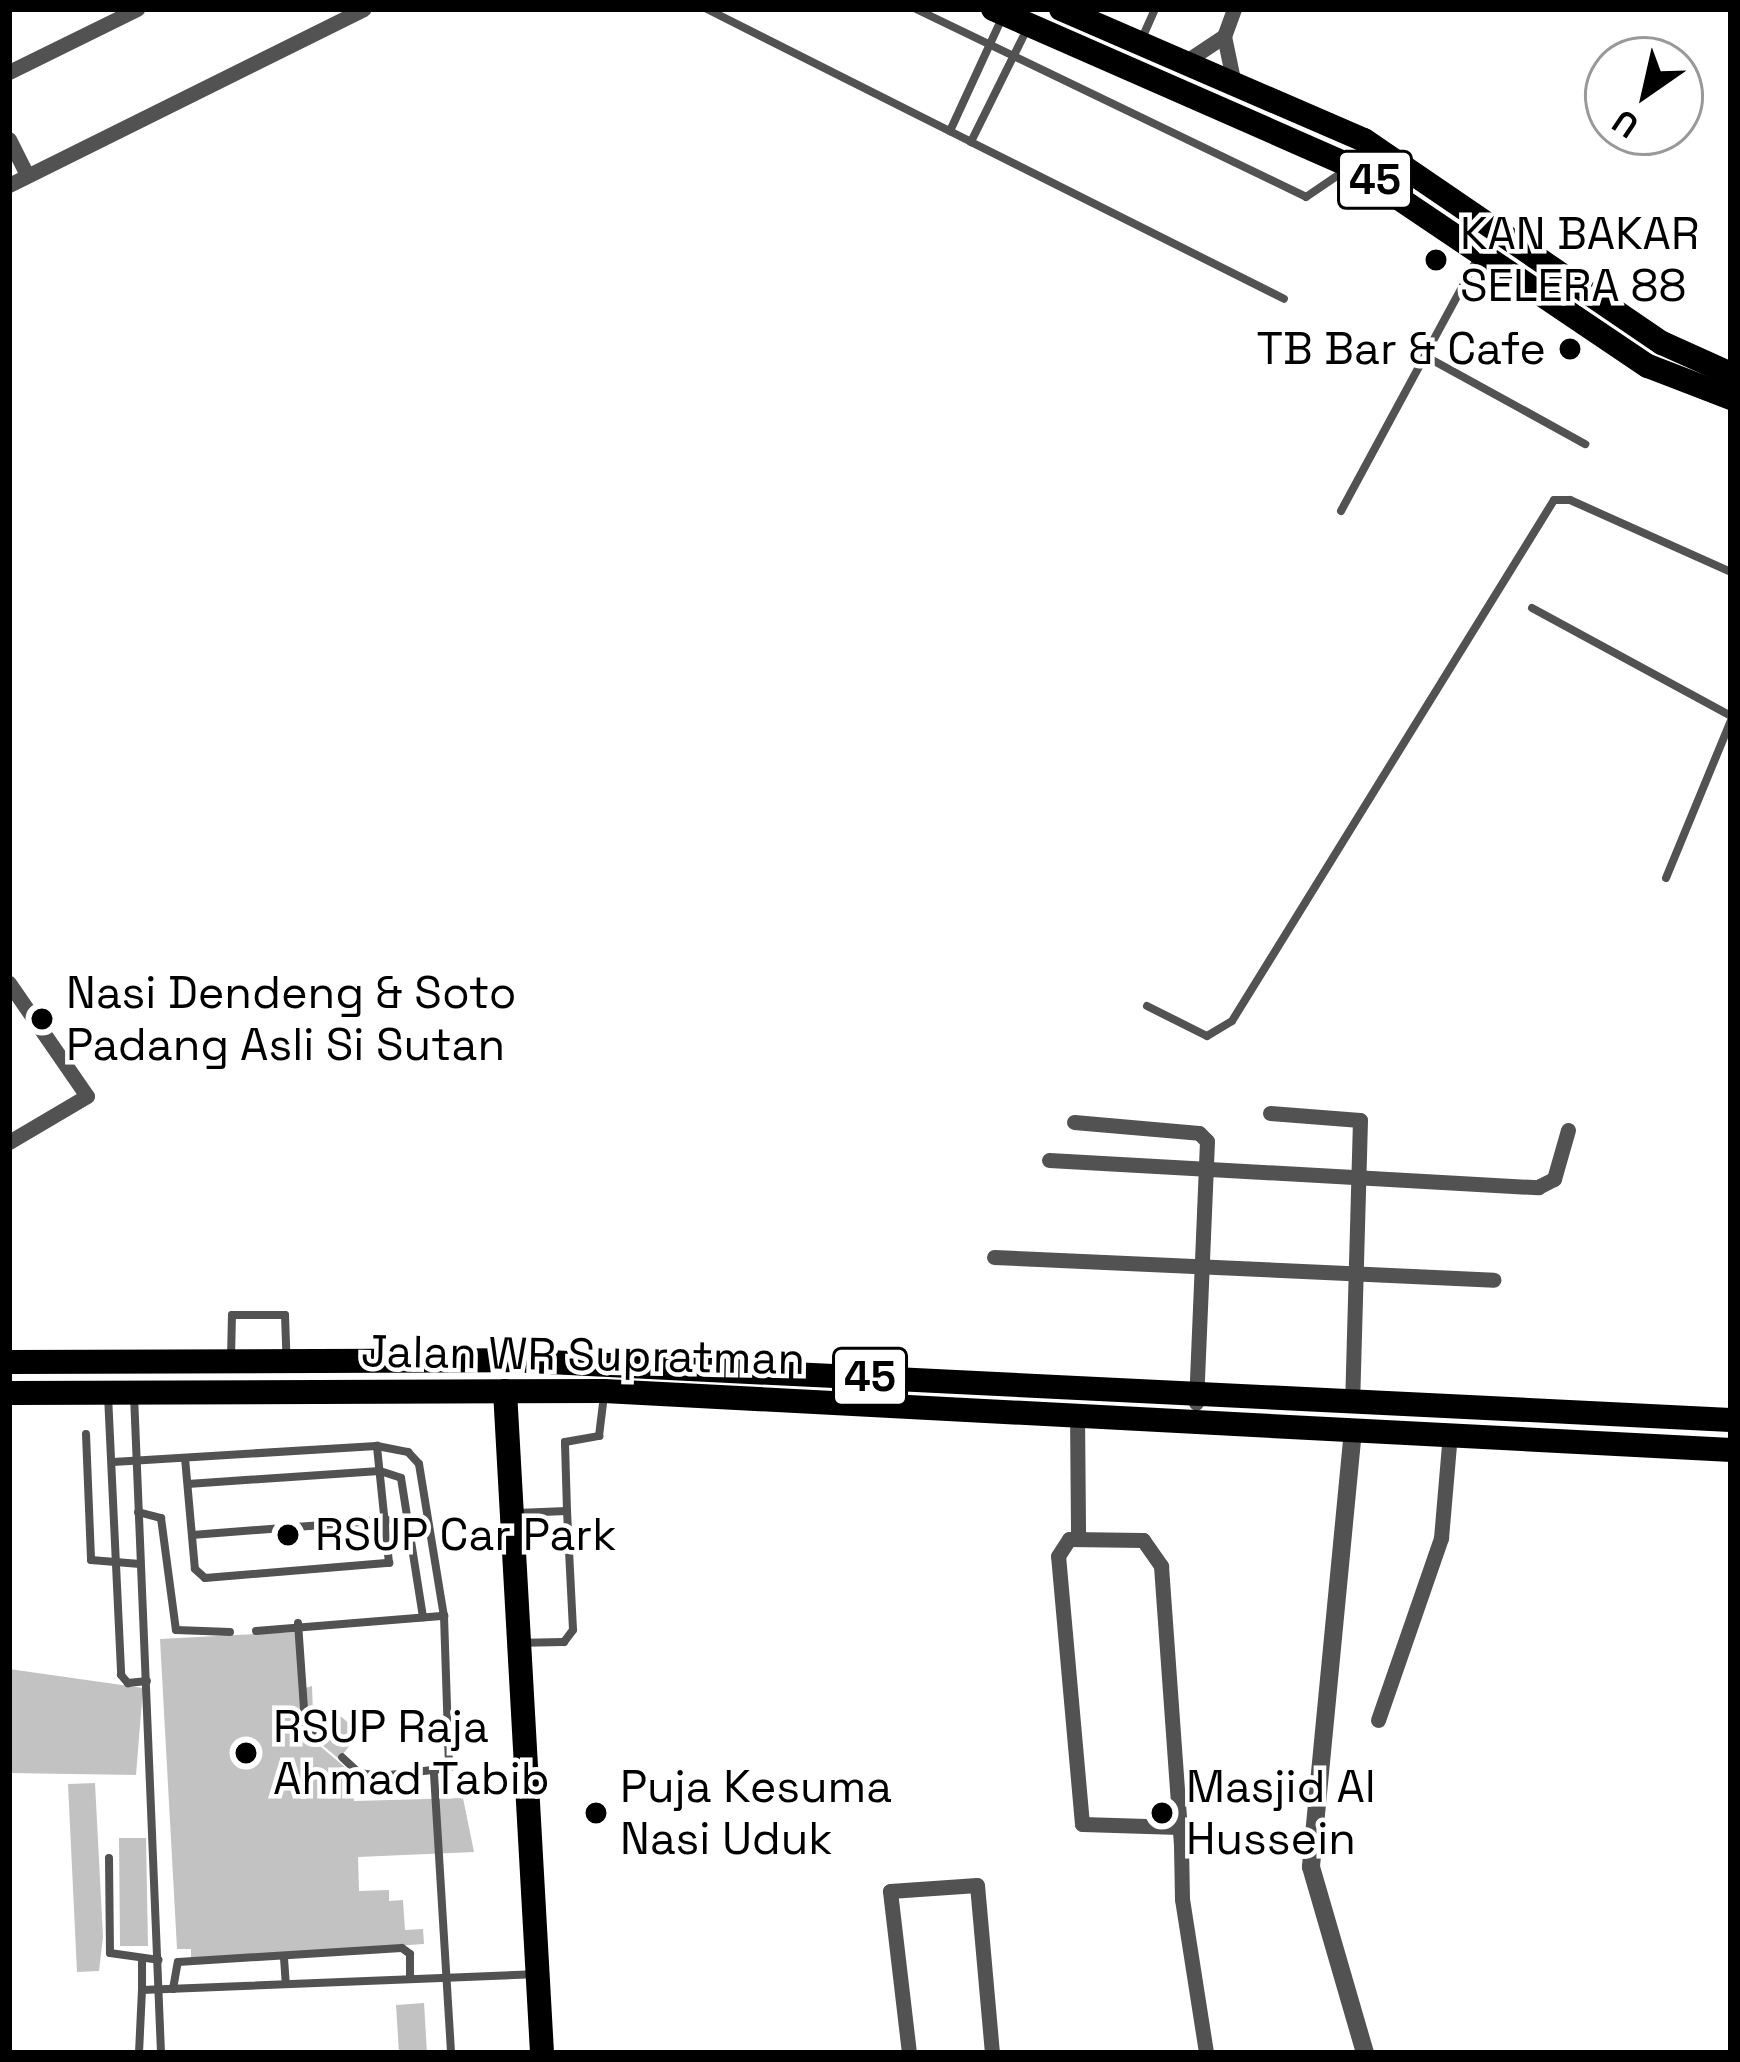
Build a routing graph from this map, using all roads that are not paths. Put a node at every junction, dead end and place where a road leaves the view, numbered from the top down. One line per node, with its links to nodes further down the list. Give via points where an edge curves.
1 (137, 9): 16 (street)
2 (364, 9): 24 (street)
3 (707, 9): 20 (lane)
4 (916, 9): 13 (lane)
5 (1061, 9): 12 (main road, 45)
6 (1144, 9): 9 (lane)
7 (1234, 9): 11 (street)
8 (998, 12): 10 (main road, 45); 13 (lane)
9 (1153, 13): 12 (lane)
10 (1029, 25): 14 (lane); 18 (main road, 45)
11 (1224, 36): 15 (street); 17 (street)
12 (1140, 44): 15 (main road, 45)
13 (989, 50): 14 (lane); 20 (lane)
14 (1012, 61): 22 (lane); 23 (lane, via 1306,197)
15 (1185, 62): 17 (main road, 45)
16 (9, 72)
17 (1233, 83): 18 (main road); 19 (main road); 29 (main road, 45, via 1364,140 1662,344)
18 (1211, 104): 19 (main road, 45)
19 (1238, 116): 23 (main road, 45)
20 (950, 130): 22 (lane)
21 (9, 139): 24 (street)
22 (971, 142): 27 (lane)
23 (1351, 166): 26 (main road, 45)
24 (27, 175): 25 (street)
25 (9, 185)
26 (1482, 249): 28 (lane); 30 (main road, 45, via 1648,366)
27 (1284, 299)
28 (1425, 356): 31 (lane); 32 (lane)
29 (1731, 374)
30 (1731, 398)
31 (1585, 443)
32 (1341, 511)
33 (1731, 572): 38 (lane, via 1570,500 1554,500 1232,1021 1207,1036)
34 (1532, 608): 35 (lane)
35 (1731, 718): 36 (lane)
36 (1666, 878)
37 (9, 983): 42 (street, via 88,1096)
38 (1147, 1006)
39 (1270, 1113): 45 (street, via 1360,1120)
40 (1074, 1122): 44 (street, via 1199,1133 1207,1141)
41 (1568, 1130): 45 (street, via 1554,1179 1538,1187)
42 (9, 1142)
43 (1048, 1160): 44 (street)
44 (1205, 1164): 45 (street); 47 (street)
45 (1355, 1171): 48 (street)
46 (994, 1257): 47 (street)
47 (1198, 1267): 48 (street); 55 (street)
48 (1351, 1273): 49 (street); 59 (street)
49 (1493, 1280)
50 (231, 1361): 51 (main road, Jalan WR Supratman / 45); 51 (lane, via 232,1315 286,1315); 52 (main road, Jalan WR Supratman / 45)
51 (287, 1361): 55 (main road, Jalan WR Supratman / 45, via 506,1360)
52 (9, 1362)
53 (505, 1391): 54 (main road, Jalan WR Supratman / 45); 57 (main road, Jalan WR Supratman / 45); 76 (main road)
54 (604, 1391): 60 (main road, Jalan WR Supratman / 45); 74 (lane, via 599,1436 565,1442)
55 (1196, 1392): 58 (main road, Jalan WR Supratman / 45); 61 (street)
56 (9, 1393): 57 (main road, Jalan WR Supratman / 45)
57 (121, 1395): 70 (lane); 71 (lane)
58 (1293, 1398): 59 (main road, Jalan WR Supratman / 45); 63 (main road)
59 (1352, 1400): 62 (main road, Jalan WR Supratman / 45)
60 (1077, 1413): 61 (main road, Jalan WR Supratman / 45); 79 (street)
61 (1196, 1419): 63 (main road, Jalan WR Supratman / 45)
62 (1731, 1420)
63 (1293, 1425): 64 (main road, Jalan WR Supratman / 45)
64 (1353, 1430): 65 (main road, Jalan WR Supratman / 45); 112 (street, via 1311,1867 1312,1893)
65 (1450, 1433): 68 (main road, Jalan WR Supratman / 45); 89 (street, via 1441,1538)
66 (86, 1434): 80 (lane, via 91,1560)
67 (377, 1446): 69 (lane); 72 (lane); 82 (lane, via 395,1447 419,1464)
68 (1731, 1450)
69 (185, 1458): 71 (lane); 73 (lane)
70 (113, 1462): 71 (lane); 80 (lane)
71 (137, 1462): 75 (lane)
72 (380, 1472): 73 (lane); 77 (lane); 83 (lane, via 405,1483)
73 (188, 1484): 78 (lane)
74 (567, 1511): 76 (lane); 87 (lane, via 570,1637)
75 (138, 1512): 81 (lane); 86 (lane, via 160,1518 176,1630)
76 (508, 1513): 87 (main road)
77 (387, 1520): 78 (lane); 78 (lane, via 392,1558 384,1566 205,1578 195,1569)
78 (192, 1535)
79 (1078, 1539): 93 (street, via 1142,1540 1156,1551); 93 (street, via 1064,1543 1058,1556 1082,1824)
80 (119, 1564): 81 (lane); 88 (lane, via 121,1675 128,1683)
81 (140, 1564): 88 (lane)
82 (444, 1616): 83 (lane); 92 (lane, via 451,1765)
83 (423, 1617): 84 (lane)
84 (298, 1623): 85 (lane); 90 (lane, via 305,1724)
85 (256, 1630)
86 (230, 1632)
87 (515, 1643): 98 (main road)
88 (147, 1681): 97 (lane)
89 (1378, 1720)
90 (314, 1731)
91 (343, 1756): 92 (lane, via 359,1773)
92 (434, 1774): 99 (lane)
93 (1179, 1827): 111 (street)
94 (110, 1858): 96 (lane, via 110,1953)
95 (284, 1958): 100 (lane, via 402,1948 410,1954); 101 (lane); 102 (lane, via 178,1962)
96 (142, 1959): 97 (lane); 103 (lane)
97 (159, 1960): 104 (lane)
98 (538, 1974): 99 (lane); 108 (main road)
99 (448, 1976): 100 (lane); 107 (lane)
100 (410, 1979): 101 (lane)
101 (286, 1984): 102 (lane)
102 (173, 1989): 104 (lane)
103 (142, 1990): 104 (lane); 105 (lane)
104 (161, 1990): 106 (lane)
105 (139, 2053)
106 (161, 2053)
107 (451, 2053)
108 (542, 2053)
109 (909, 2053): 110 (street, via 890,1891 977,1885)
110 (992, 2053)
111 (1207, 2053)
112 (1365, 2053)

